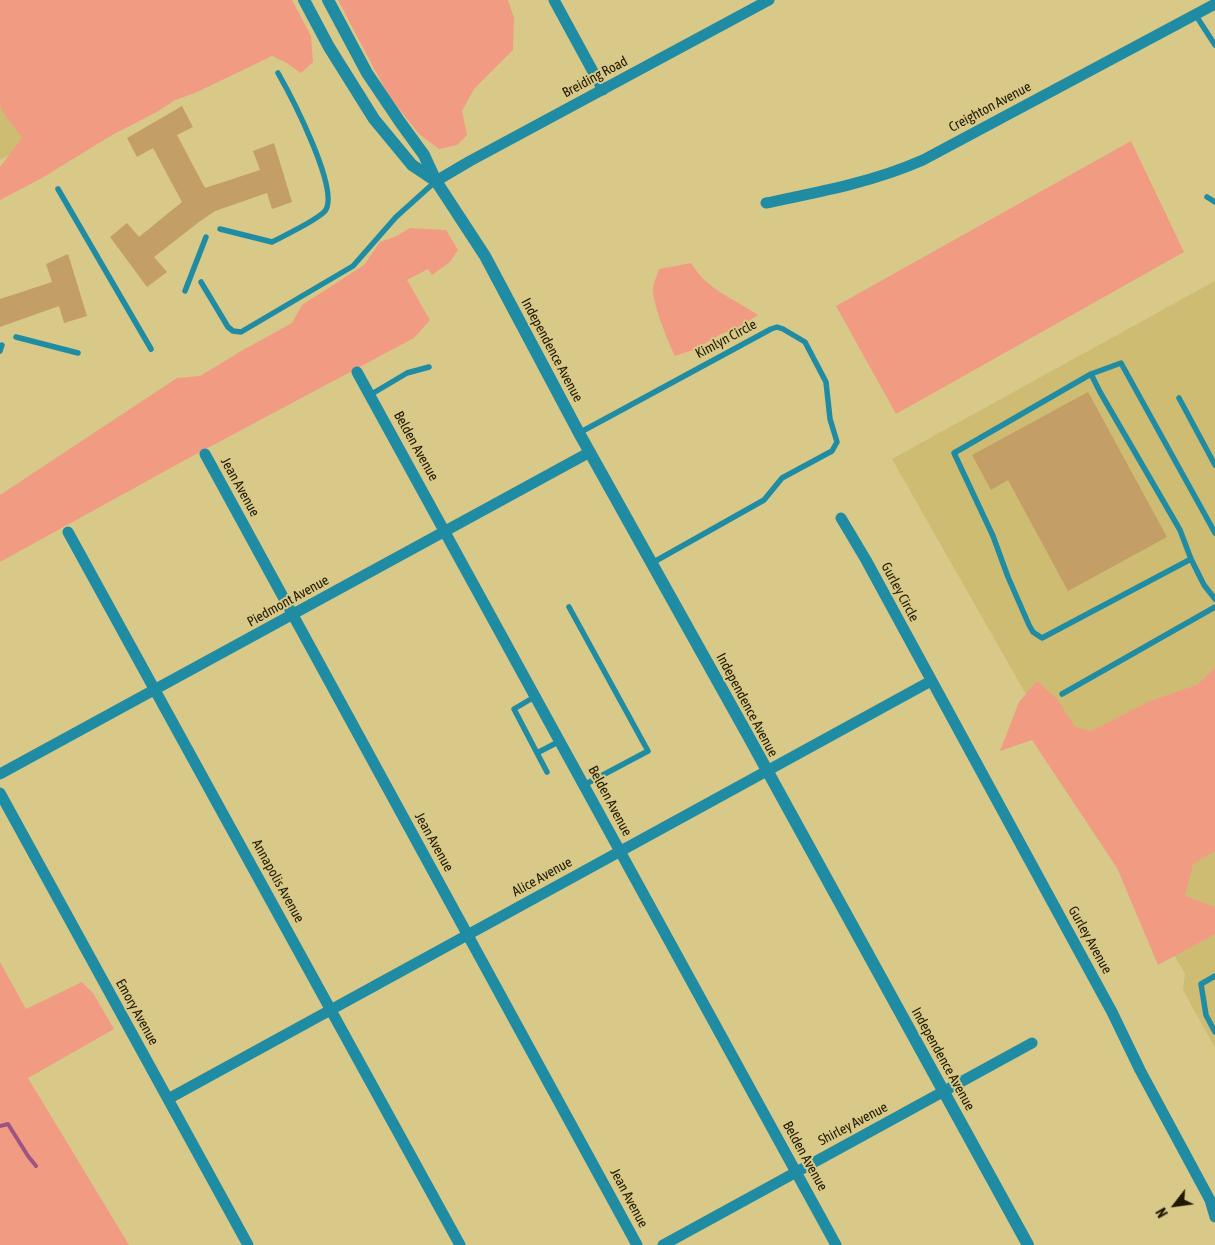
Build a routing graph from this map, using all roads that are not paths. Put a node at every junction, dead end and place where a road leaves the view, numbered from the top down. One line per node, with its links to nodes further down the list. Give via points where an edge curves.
1 (304, 0): 10 (street, Independence Avenue, via 374,119 412,165)
2 (328, 0): 10 (street, Independence Avenue, via 368,73 424,155)
3 (554, 0): 9 (street)
4 (769, 0): 9 (street, Breiding Road)
5 (1215, 4): 6 (street, Creighton Avenue)
6 (1195, 14): 7 (lane); 14 (street, Creighton Avenue, via 923,160 853,184)
7 (1215, 45)
8 (278, 73): 15 (lane, via 311,140 326,184 328,205 314,219 272,242)
9 (603, 90): 10 (street, Breiding Road)
10 (436, 181): 17 (lane, via 396,217 353,266 241,332 228,326); 27 (street, Independence Avenue, via 486,256)
11 (58, 189): 20 (lane)
12 (1207, 198): 13 (lane)
13 (1215, 202)
14 (766, 203)
15 (220, 229)
16 (206, 237): 18 (lane)
17 (201, 282)
18 (185, 291)
19 (16, 338): 21 (lane)
20 (151, 349)
21 (78, 353)
22 (430, 367): 25 (lane, via 407,373)
23 (357, 372): 25 (street, Belden Avenue)
24 (1091, 374): 34 (lane, via 1121,363); 35 (lane, via 1180,530); 35 (lane, via 954,453 993,536 1029,626 1042,638)
25 (370, 395): 32 (street, Belden Avenue)
26 (1179, 398): 30 (lane)
27 (579, 433): 28 (street, Independence Avenue); 36 (lane, Kimlyn Circle, via 771,329 783,329 806,342 826,382 830,419 837,442 832,451 782,478 764,500)
28 (590, 452): 32 (street, Piedmont Avenue); 36 (street, Independence Avenue)
29 (205, 454): 40 (street, Jean Avenue)
30 (1215, 464)
31 (841, 518): 41 (street, Gurley Circle)
32 (445, 531): 40 (street, Piedmont Avenue); 44 (street, Belden Avenue)
33 (68, 532): 42 (street, Annapolis Avenue)
34 (1215, 533)
35 (1190, 559): 37 (lane)
36 (652, 563): 48 (street, Independence Avenue)
37 (1215, 599)
38 (569, 607): 50 (lane, via 648,751)
39 (1215, 607): 43 (lane)
40 (293, 616): 42 (street, Piedmont Avenue); 53 (street, Jean Avenue)
41 (931, 681): 48 (street, Alice Avenue); 61 (street, Gurley Avenue, via 1112,1012 1210,1200)
42 (156, 689): 49 (street, Piedmont Avenue); 55 (street, Annapolis Avenue)
43 (1062, 694)
44 (536, 696): 45 (street, Belden Avenue); 46 (lane, via 514,709)
45 (560, 741): 46 (lane); 50 (street, Belden Avenue)
46 (537, 753): 47 (lane)
47 (547, 772)
48 (767, 772): 52 (street, Alice Avenue); 58 (street, Independence Avenue)
49 (0, 774)
50 (584, 785): 52 (street, Belden Avenue)
51 (0, 792): 59 (street, Emory Avenue)
52 (620, 851): 53 (street, Alice Avenue); 60 (street, Belden Avenue)
53 (468, 934): 55 (street, Alice Avenue); 64 (street, Jean Avenue)
54 (1215, 976): 56 (lane, via 1201,984 1206,1015)
55 (331, 1009): 59 (street, Alice Avenue); 63 (street, Annapolis Avenue)
56 (1215, 1032)
57 (1032, 1043): 58 (street, Shirley Avenue)
58 (944, 1092): 60 (street, Shirley Avenue); 67 (street, Independence Avenue)
59 (168, 1099): 62 (street, Emory Avenue)
60 (796, 1172): 65 (street, Shirley Avenue); 66 (street, Belden Avenue)
61 (1215, 1217)
62 (248, 1245)
63 (460, 1245)
64 (637, 1245)
65 (663, 1245)
66 (836, 1245)
67 (1028, 1245)

